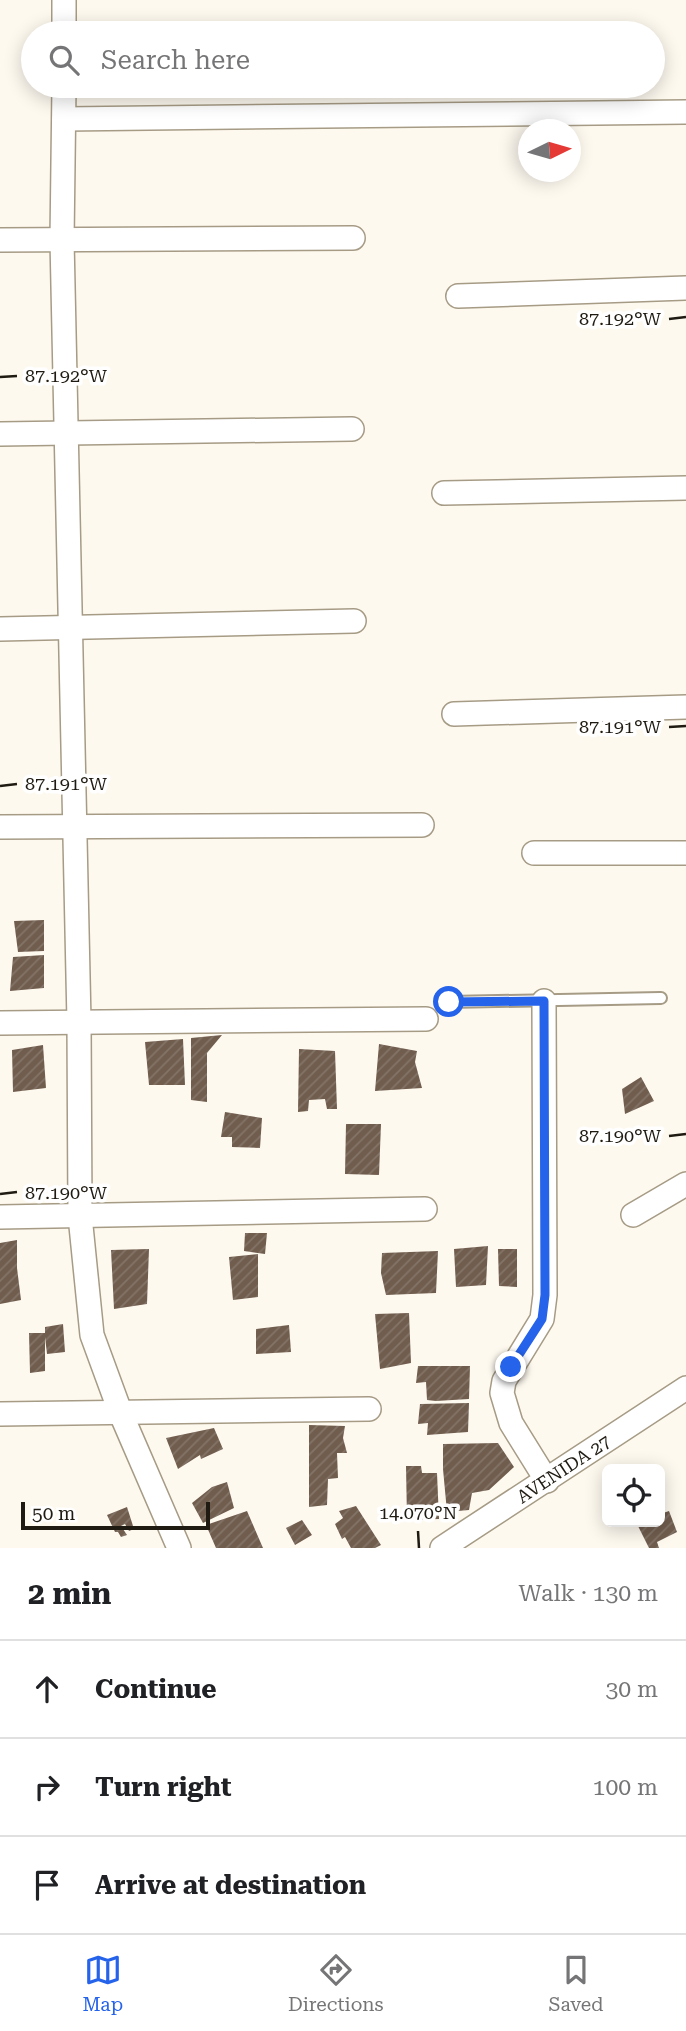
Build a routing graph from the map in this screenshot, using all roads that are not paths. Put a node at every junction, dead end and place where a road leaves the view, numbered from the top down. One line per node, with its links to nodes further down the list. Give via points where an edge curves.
1 (64, 0): 2 (street)
2 (64, 21)
3 (64, 98): 5 (street)
4 (686, 112): 5 (street)
5 (64, 119): 8 (street)
6 (353, 238): 8 (street)
7 (0, 240): 8 (street)
8 (62, 240): 12 (street)
9 (686, 288): 10 (street)
10 (458, 296)
11 (352, 429): 12 (street)
12 (66, 432): 13 (street); 17 (street)
13 (0, 434)
14 (686, 488): 15 (street)
15 (444, 493)
16 (354, 621): 17 (street)
17 (71, 627): 18 (street); 23 (street)
18 (0, 629)
19 (686, 707): 20 (street)
20 (454, 714)
21 (422, 825): 23 (street)
22 (0, 827): 23 (street)
23 (75, 827): 30 (street)
24 (534, 853): 25 (street)
25 (686, 853)
26 (661, 998): 27 (lane)
27 (544, 1001): 28 (lane); 41 (street, via 545,1295 542,1319 504,1381 502,1394 511,1423)
28 (449, 1002)
29 (426, 1020): 30 (street)
30 (79, 1022): 31 (street); 35 (street)
31 (0, 1023)
32 (686, 1184): 34 (street)
33 (425, 1209): 35 (street)
34 (633, 1215)
35 (80, 1216): 36 (street); 40 (street, via 92,1335)
36 (0, 1217)
37 (686, 1388): 41 (street, AVENIDA 27)
38 (369, 1409): 40 (street)
39 (0, 1414): 40 (street)
40 (121, 1414): 42 (street)
41 (547, 1481): 43 (street, AVENIDA 27)
42 (180, 1548)
43 (442, 1548)

